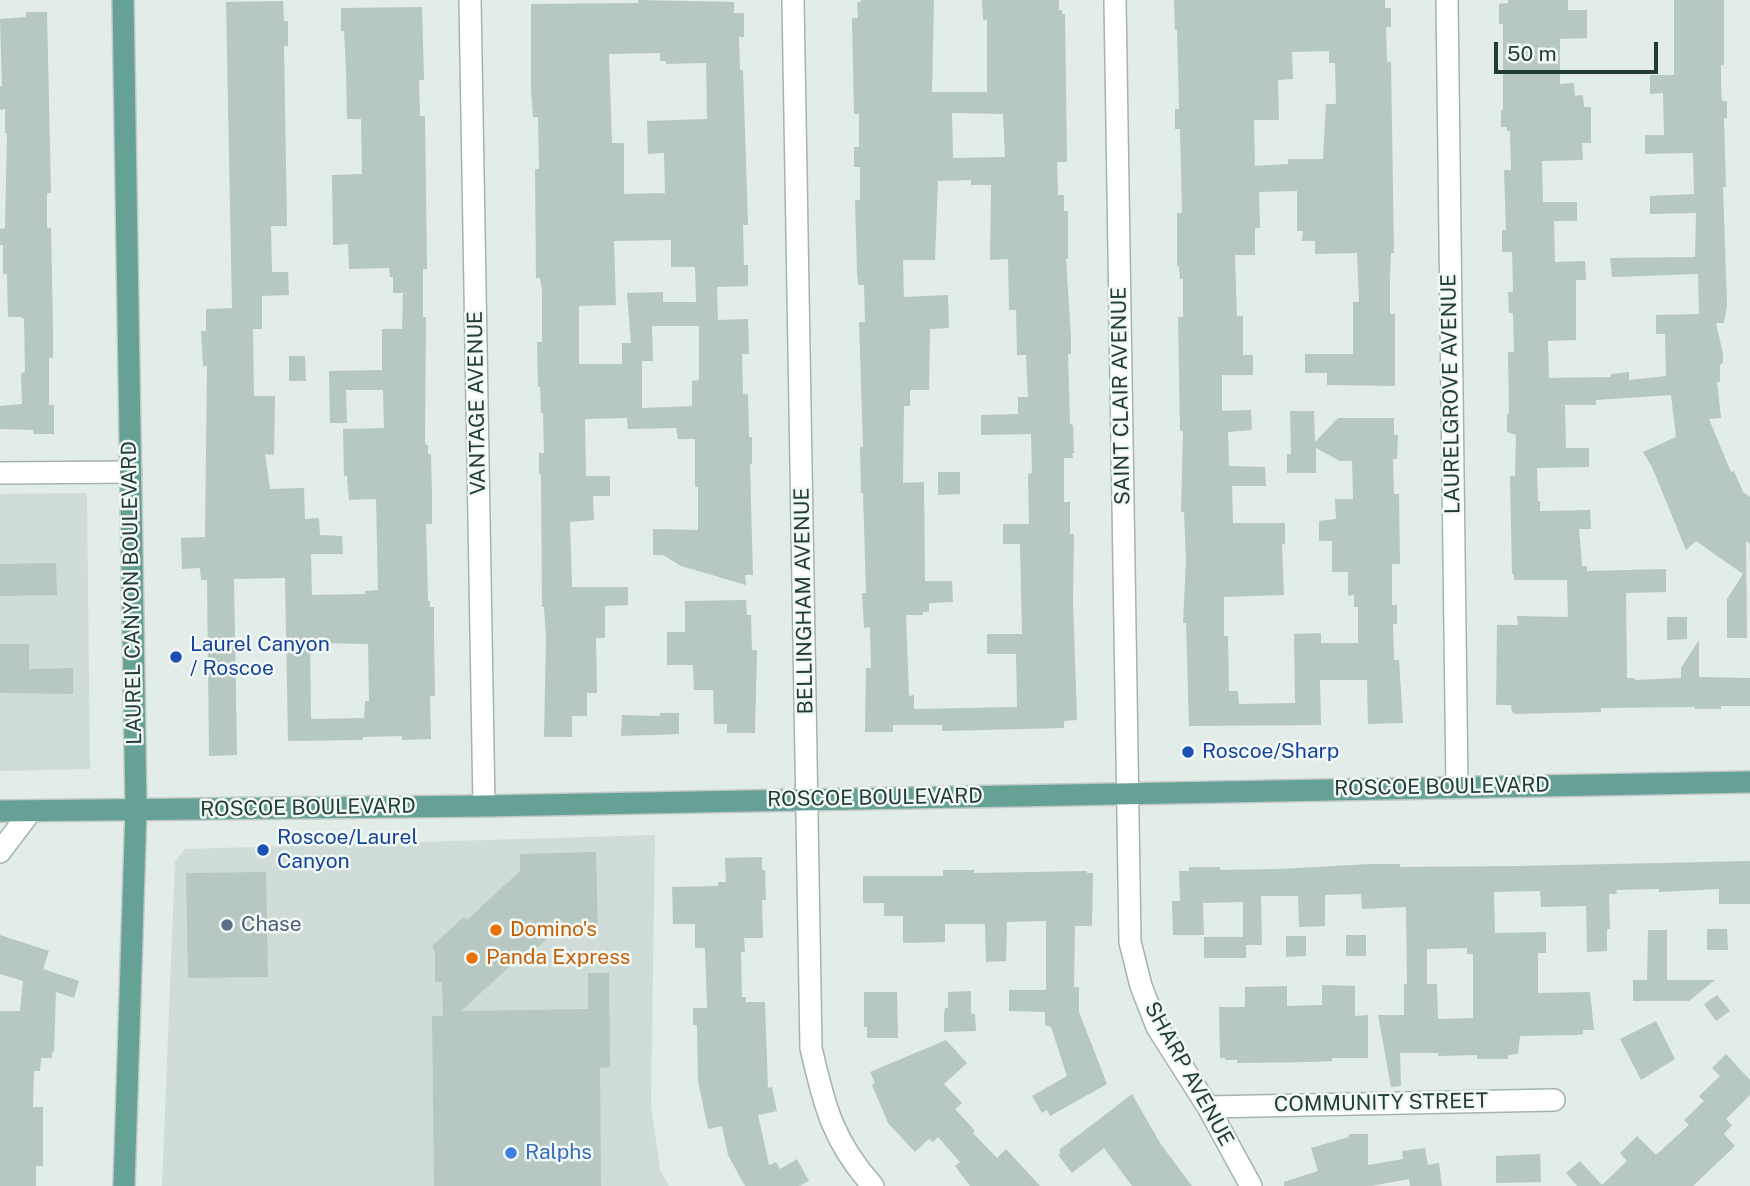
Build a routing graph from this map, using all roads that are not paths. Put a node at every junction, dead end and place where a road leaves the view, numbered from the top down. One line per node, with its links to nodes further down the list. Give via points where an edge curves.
1 (123, 0): 6 (main road, LAUREL CANYON BOULEVARD)
2 (470, 0): 12 (street, VANTAGE AVENUE)
3 (793, 0): 11 (street, BELLINGHAM AVENUE)
4 (1115, 0): 10 (street, SAINT CLAIR AVENUE)
5 (1447, 0): 9 (street, LAURELGROVE AVENUE)
6 (131, 472): 7 (street); 13 (main road, LAUREL CANYON BOULEVARD)
7 (0, 473)
8 (1750, 782): 9 (main road, ROSCOE BOULEVARD)
9 (1457, 787): 10 (main road, ROSCOE BOULEVARD)
10 (1127, 792): 11 (main road, ROSCOE BOULEVARD); 18 (street, SHARP AVENUE, via 1130,942 1137,973 1157,1027)
11 (807, 800): 12 (main road, ROSCOE BOULEVARD); 20 (street, BELLINGHAM AVENUE, via 811,1048 825,1108 839,1141)
12 (484, 806): 13 (main road, ROSCOE BOULEVARD)
13 (136, 809): 15 (main road, ROSCOE BOULEVARD); 19 (main road, LAUREL CANYON BOULEVARD)
14 (0, 811): 15 (main road, ROSCOE BOULEVARD)
15 (31, 811): 16 (street)
16 (0, 852)
17 (1553, 1100): 18 (street, COMMUNITY STREET)
18 (1208, 1107): 21 (street, SHARP AVENUE)
19 (124, 1186)
20 (873, 1186)
21 (1251, 1186)

